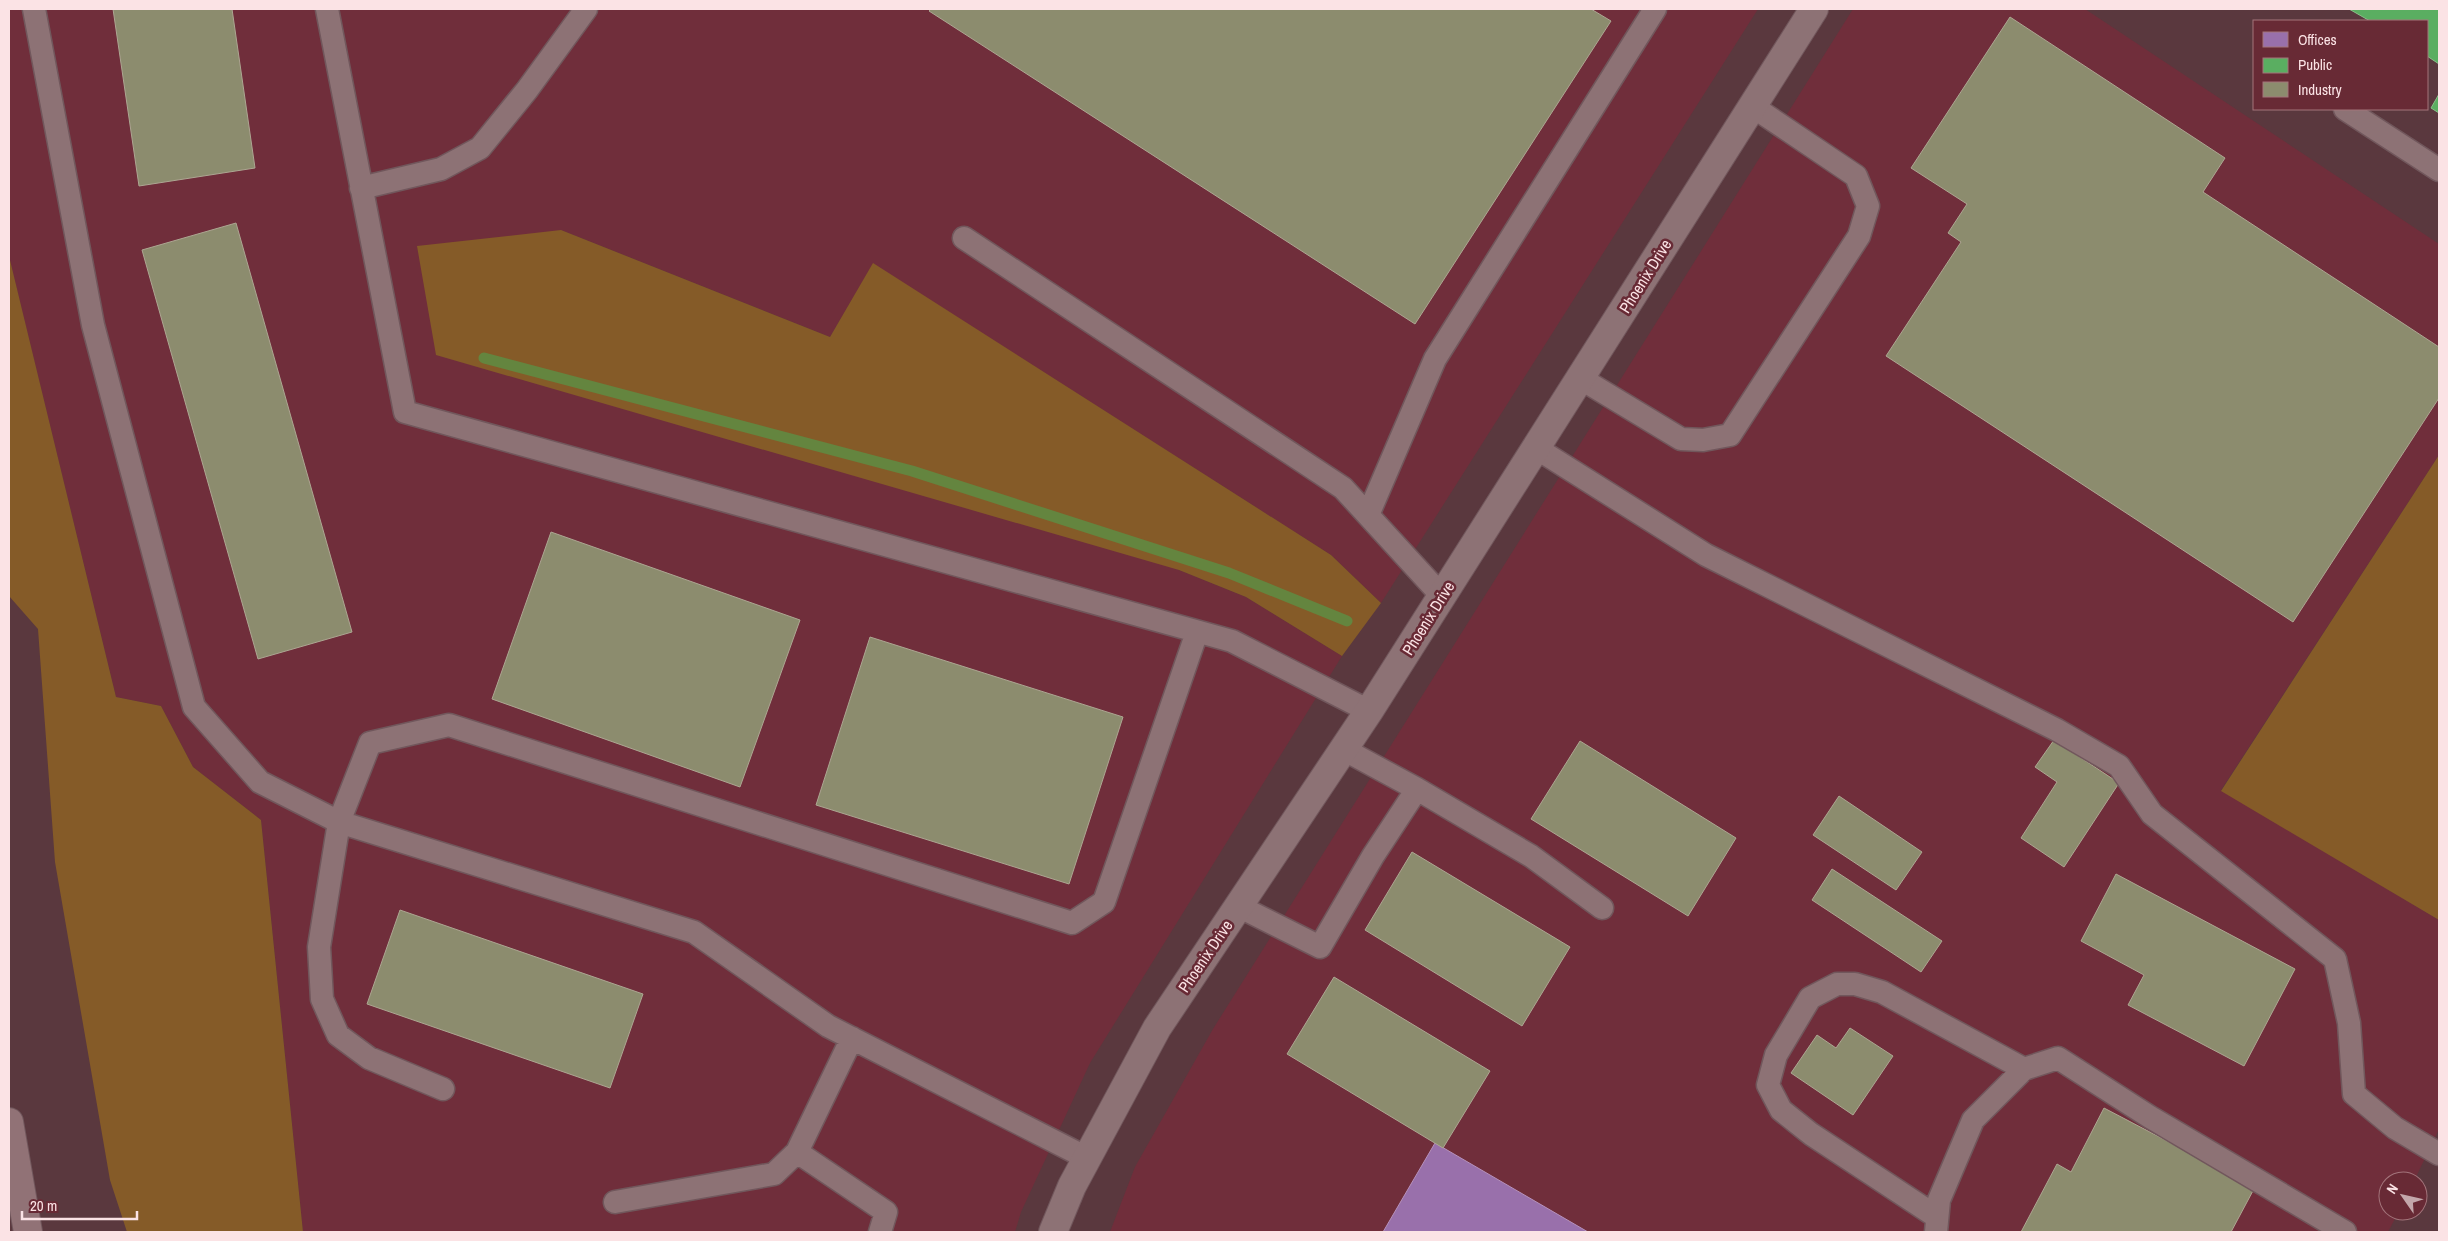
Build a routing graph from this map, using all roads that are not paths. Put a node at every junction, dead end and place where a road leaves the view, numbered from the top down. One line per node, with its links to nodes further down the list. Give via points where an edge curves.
1 (34, 9): 19 (lane, via 93,325 194,707 260,782)
2 (327, 9): 9 (lane)
3 (586, 9): 9 (lane, via 480,148 441,169)
4 (1655, 9): 13 (lane, via 1435,360)
5 (1814, 9): 6 (street, Phoenix Drive)
6 (1752, 106): 11 (street, Phoenix Drive); 11 (lane, via 1856,176 1868,206 1859,236 1730,435 1703,440 1681,439)
7 (2347, 110): 8 (lane)
8 (2439, 170)
9 (361, 188): 15 (lane, via 405,412)
10 (964, 238): 13 (lane, via 1343,488)
11 (1580, 378): 12 (street, Phoenix Drive)
12 (1536, 448): 14 (street, Phoenix Drive); 27 (lane, via 1706,555 2057,730 2119,766 2152,814 2335,959 2349,1023 2354,1094 2395,1128)
13 (1368, 515): 14 (lane)
14 (1442, 596): 16 (street, Phoenix Drive)
15 (1197, 632): 16 (lane, via 1232,642); 19 (lane, via 1104,902 1072,923 449,725 370,743)
16 (1369, 711): 17 (street, Phoenix Drive)
17 (1343, 749): 18 (lane); 20 (street, Phoenix Drive)
18 (1417, 789): 20 (lane, via 1320,947); 21 (lane, via 1531,856)
19 (339, 822): 22 (lane, via 694,932 828,1026); 24 (lane, via 319,947 322,999 338,1034 369,1058)
20 (1238, 906): 28 (street, Phoenix Drive, via 1156,1028)
21 (1602, 908)
22 (852, 1038): 26 (lane); 28 (lane)
23 (2024, 1069): 30 (lane, via 1972,1120 1939,1200); 30 (lane, via 1882,992 1855,984 1837,984 1810,998 1776,1054 1768,1085 1781,1110); 34 (lane, via 2058,1058 2150,1117)
24 (443, 1089)
25 (9, 1122): 31 (highway)
26 (797, 1152): 29 (lane, via 774,1174); 32 (lane, via 886,1212)
27 (2439, 1154)
28 (1087, 1158): 33 (street, Phoenix Drive)
29 (615, 1202)
30 (1936, 1224)
31 (28, 1232)
32 (880, 1232)
33 (1054, 1232)
34 (2346, 1232)

